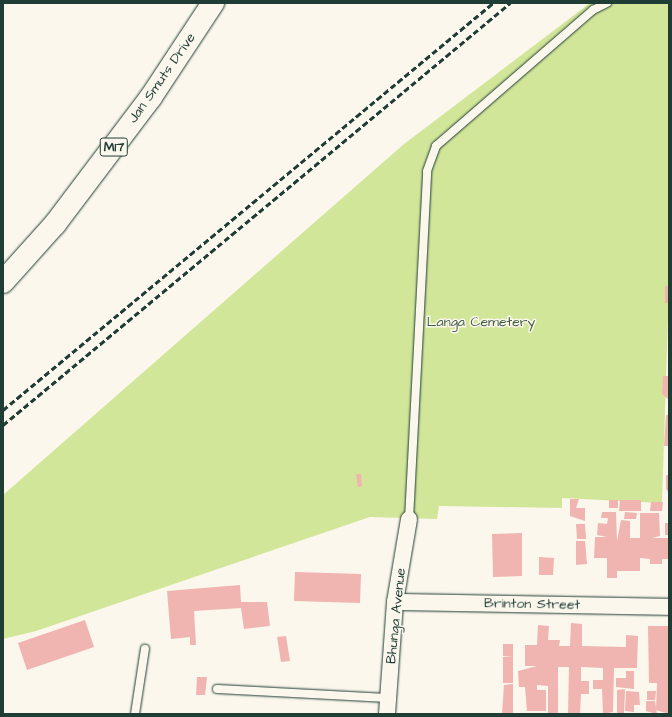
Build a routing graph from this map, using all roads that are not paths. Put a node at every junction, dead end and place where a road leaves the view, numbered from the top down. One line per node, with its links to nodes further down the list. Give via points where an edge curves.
1 (213, 3): 3 (main road, Jan Smuts Drive / M17, via 147,104 55,224)
2 (607, 3): 4 (lane, via 593,10 436,146 427,171)
3 (3, 282)
4 (408, 519): 5 (street, Bhunga Avenue)
5 (395, 602): 6 (street, Brinton Street); 9 (street, Bhunga Avenue)
6 (669, 607)
7 (145, 649): 10 (lane)
8 (217, 689): 9 (lane)
9 (388, 706)
10 (135, 714)

